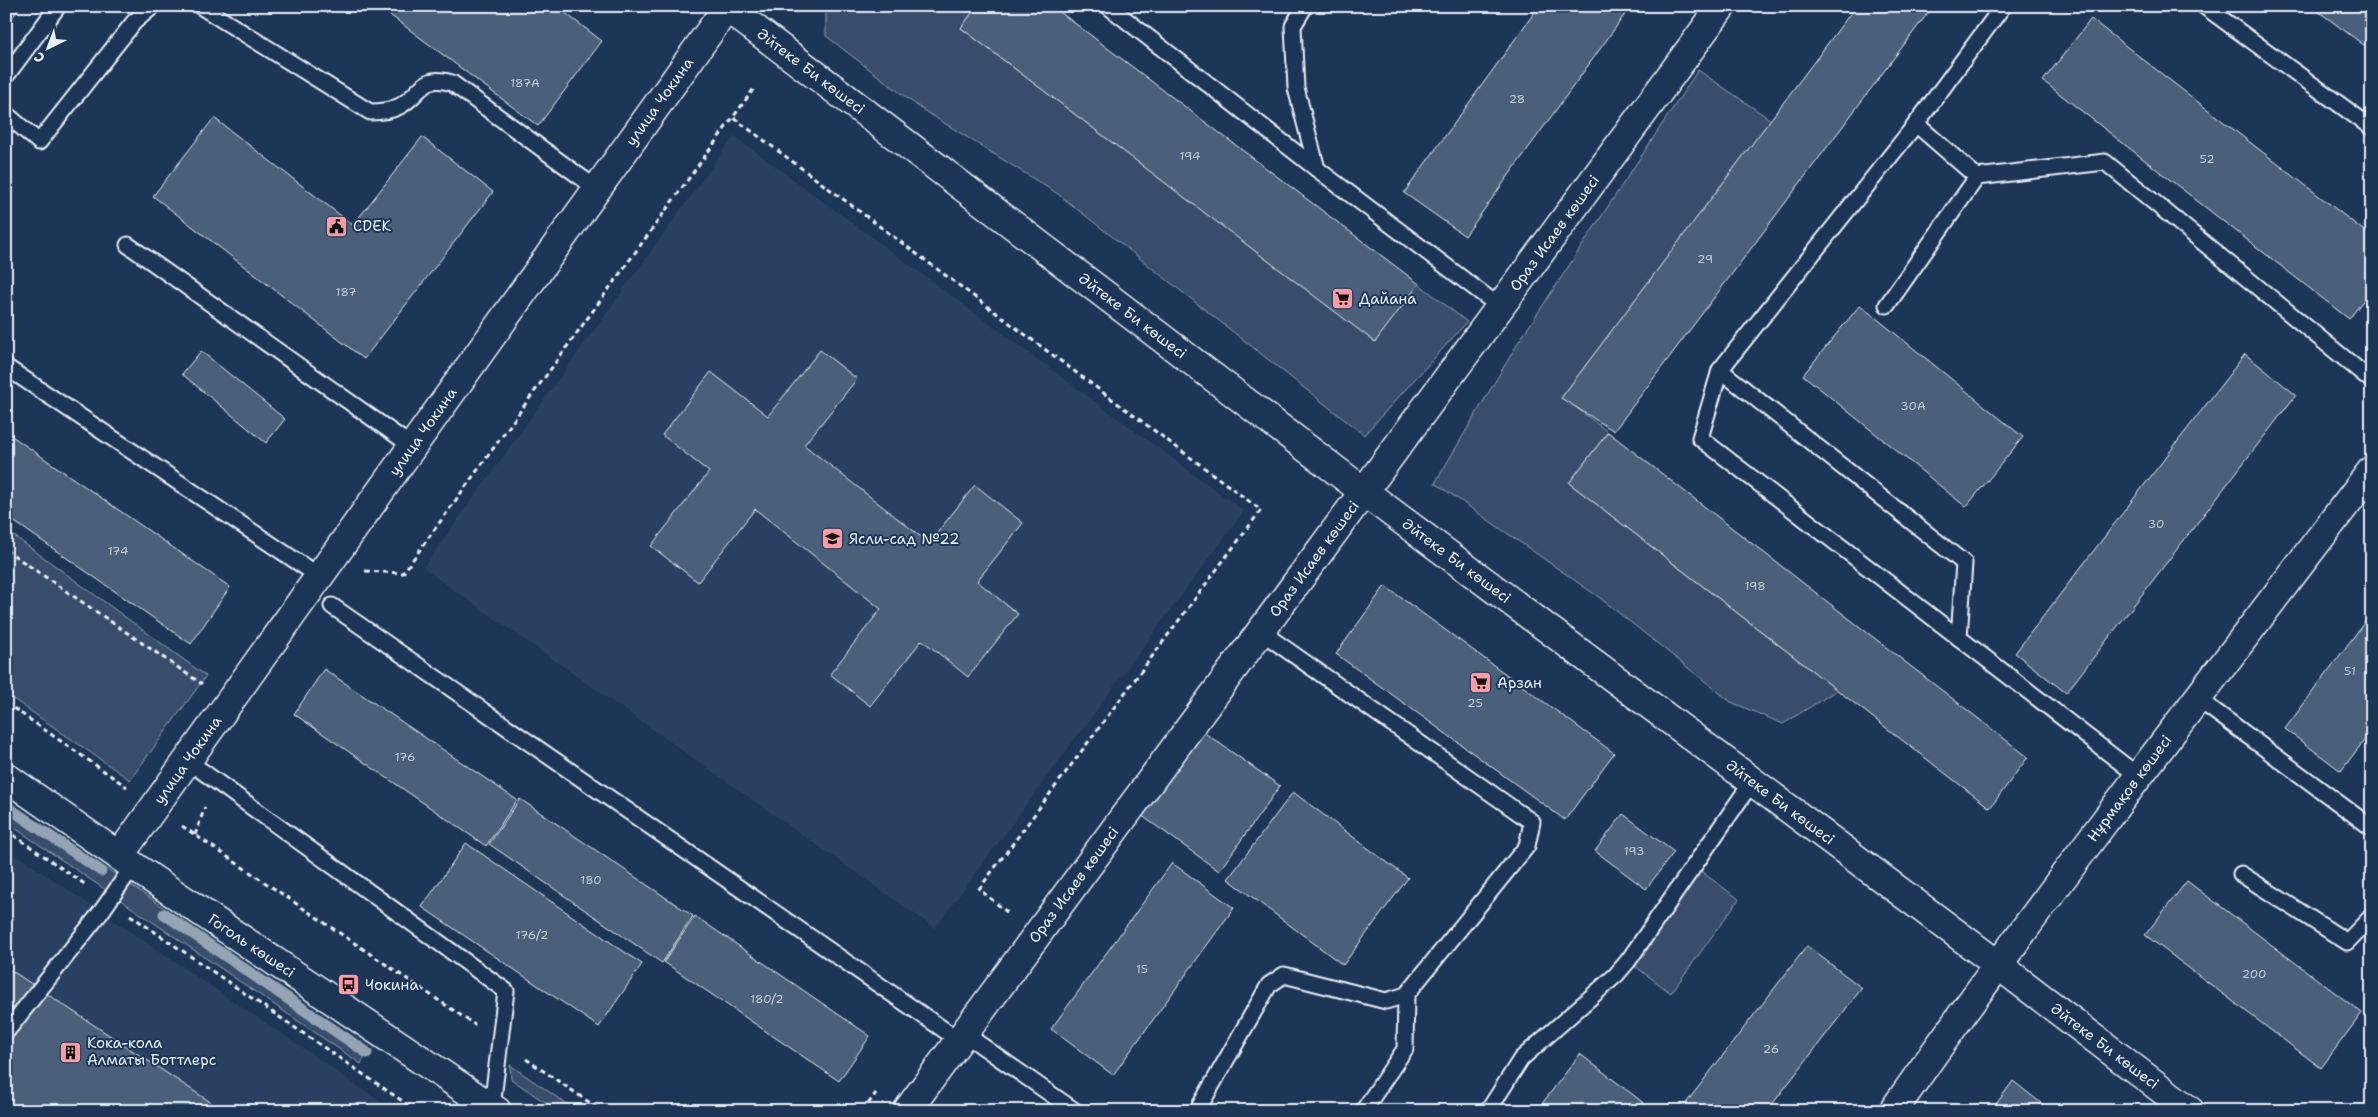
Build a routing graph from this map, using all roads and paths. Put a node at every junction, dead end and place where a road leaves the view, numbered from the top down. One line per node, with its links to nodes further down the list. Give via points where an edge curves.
1 (58, 6): 10 (lane)
2 (153, 6): 12 (lane, via 134,22 39,142)
3 (200, 6): 18 (lane, via 370,112 386,112 402,105 428,81 439,79 452,83)
4 (1108, 6): 16 (lane)
5 (1305, 6): 16 (lane, via 1293,26 1296,88)
6 (1722, 6): 21 (street, Ораз Исаев көшесі)
7 (2003, 6): 14 (lane)
8 (2204, 6): 15 (lane)
9 (727, 7): 18 (street, улица Чокина); 27 (street, Әйтеке Би көшесі)
10 (6, 76)
11 (755, 87): 13 (path)
12 (6, 114)
13 (734, 118): 30 (path, via 403,573 356,571); 50 (path, via 1262,510 979,889 1008,913)
14 (1916, 124): 17 (lane); 23 (lane)
15 (2372, 128)
16 (1317, 169): 21 (lane)
17 (1977, 177): 20 (lane); 24 (lane, via 2105,162)
18 (597, 189): 25 (street, улица Чокина)
19 (128, 245): 25 (lane)
20 (1887, 305)
21 (1500, 307): 27 (street, Ораз Исаев көшесі)
22 (6, 366): 29 (lane)
23 (1720, 370): 32 (lane, via 1964,563); 32 (lane, via 1700,438)
24 (2372, 381)
25 (413, 447): 29 (street, улица Чокина)
26 (2372, 470): 33 (street, Нұрмақов көшесі)
27 (1363, 491): 31 (street, Ораз Исаев көшесі); 40 (street, Әйтеке Би көшесі)
28 (6, 550): 35 (path)
29 (320, 577): 35 (street, улица Чокина)
30 (332, 606): 54 (lane)
31 (1260, 632): 52 (lane, via 1532,822 1527,846); 54 (street, Ораз Исаев көшесі)
32 (1959, 638): 37 (lane)
33 (2197, 698): 37 (street, Нұрмақов көшесі); 43 (lane)
34 (6, 703): 41 (path)
35 (230, 703): 36 (street, улица Чокина)
36 (188, 761): 39 (lane); 46 (street, улица Чокина)
37 (2137, 776): 51 (street, Нұрмақов көшесі)
38 (6, 777): 46 (street, Гоголь көшесі)
39 (214, 779): 45 (path); 55 (lane, via 506,991)
40 (1752, 782): 51 (street, Әйтеке Би көшесі); 65 (lane, via 1628,961 1521,1059)
41 (129, 789)
42 (176, 822): 45 (path)
43 (2369, 822)
44 (6, 830): 48 (path)
45 (195, 835): 55 (path)
46 (126, 861): 48 (lane); 57 (street, Гоголь көшесі)
47 (2241, 874): 49 (lane, via 2346,942)
48 (109, 900): 53 (lane); 58 (path)
49 (2372, 916)
50 (1002, 920)
51 (1997, 964): 66 (street, Нұрмақов көшесі); 67 (street, Әйтеке Би көшесі)
52 (1406, 995): 63 (lane, via 1386,1001 1284,975 1269,985); 64 (lane, via 1405,1049)
53 (6, 1032)
54 (962, 1037): 61 (street, Ораз Исаев көшесі); 62 (lane)
55 (500, 1041): 57 (lane); 59 (path)
56 (880, 1087): 60 (path)
57 (494, 1109)
58 (417, 1111)
59 (602, 1111)
60 (863, 1111)
61 (907, 1111)
62 (1075, 1111)
63 (1197, 1111)
64 (1364, 1111)
65 (1488, 1111)
66 (1893, 1111)
67 (2190, 1111)

